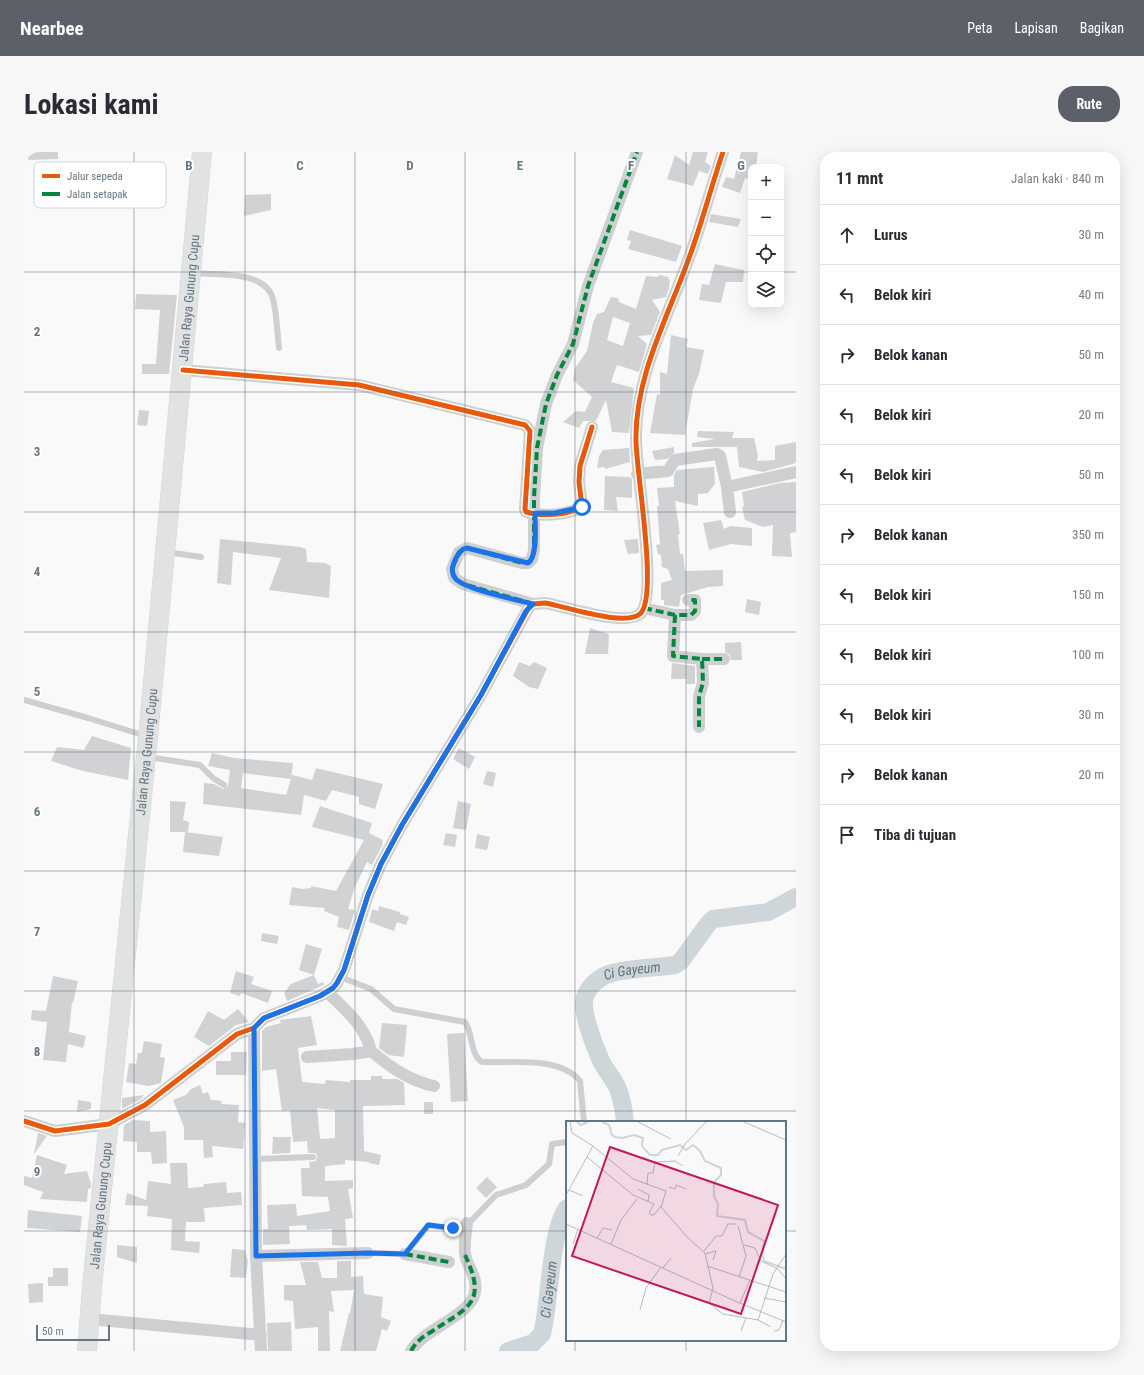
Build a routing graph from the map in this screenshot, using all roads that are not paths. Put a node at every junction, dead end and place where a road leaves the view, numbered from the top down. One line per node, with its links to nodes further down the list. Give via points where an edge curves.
1 (202, 152): 4 (highway, Jalan Raya Gunung Cupu)
2 (637, 152): 12 (street, via 588,286 573,344 546,404 537,448)
3 (723, 152): 9 (street, via 689,258 647,370 636,422)
4 (191, 272): 5 (lane, via 251,278 265,285 273,298); 6 (highway, Jalan Raya Gunung Cupu)
5 (279, 348)
6 (183, 370): 12 (street, via 359,385 525,425 530,431 525,507); 13 (highway, Jalan Raya Gunung Cupu)
7 (592, 427): 12 (street, via 579,470 582,507 555,513)
8 (796, 472): 10 (street)
9 (637, 474): 10 (street, via 668,471 675,460 716,454 720,456); 17 (street, via 648,582)
10 (727, 487): 11 (street)
11 (730, 512)
12 (531, 513): 16 (street, via 534,550 530,562 522,563 467,548 459,552 452,569 454,578 463,584)
13 (166, 551): 14 (lane); 23 (highway, Jalan Raya Gunung Cupu)
14 (201, 557)
15 (688, 600): 18 (street, via 695,600 694,613 688,616)
16 (533, 604): 17 (street, via 545,603 622,619 636,617); 26 (street, via 526,611 481,695 389,848 368,895)
17 (644, 608): 18 (street)
18 (675, 615): 19 (street, via 672,656)
19 (702, 659): 20 (street); 22 (street, via 703,686 699,696)
20 (724, 659)
21 (24, 700): 23 (lane)
22 (699, 727)
23 (148, 736): 24 (highway, Jalan Raya Gunung Cupu)
24 (145, 756): 25 (lane, via 200,765); 34 (highway, Jalan Raya Gunung Cupu)
25 (224, 785)
26 (340, 977): 27 (street); 33 (lane, via 371,989 391,1008 465,1022 469,1028 476,1057 482,1062 534,1062 553,1065 570,1073 580,1081)
27 (327, 992): 28 (street, via 264,1018); 29 (street, via 364,1032)
28 (254, 1028): 34 (street, via 237,1034 145,1105); 37 (street)
29 (371, 1051): 30 (street); 31 (street, via 404,1075 420,1083)
30 (307, 1057)
31 (434, 1086)
32 (24, 1121): 34 (street, via 55,1131)
33 (584, 1121)
34 (109, 1124): 43 (highway, Jalan Raya Gunung Cupu)
35 (566, 1142): 38 (lane, via 552,1144 549,1164 526,1184 496,1195)
36 (314, 1157): 37 (lane)
37 (256, 1159): 41 (street)
38 (467, 1223): 40 (lane, via 453,1228 428,1225); 47 (street, via 466,1255 475,1279 474,1299 468,1308 419,1340)
39 (368, 1253): 40 (lane); 41 (street)
40 (405, 1254): 42 (street)
41 (256, 1256): 44 (street)
42 (449, 1262)
43 (89, 1319): 44 (street); 45 (highway, Jalan Raya Gunung Cupu)
44 (261, 1335): 46 (street)
45 (87, 1351)
46 (261, 1351)
47 (410, 1351)

